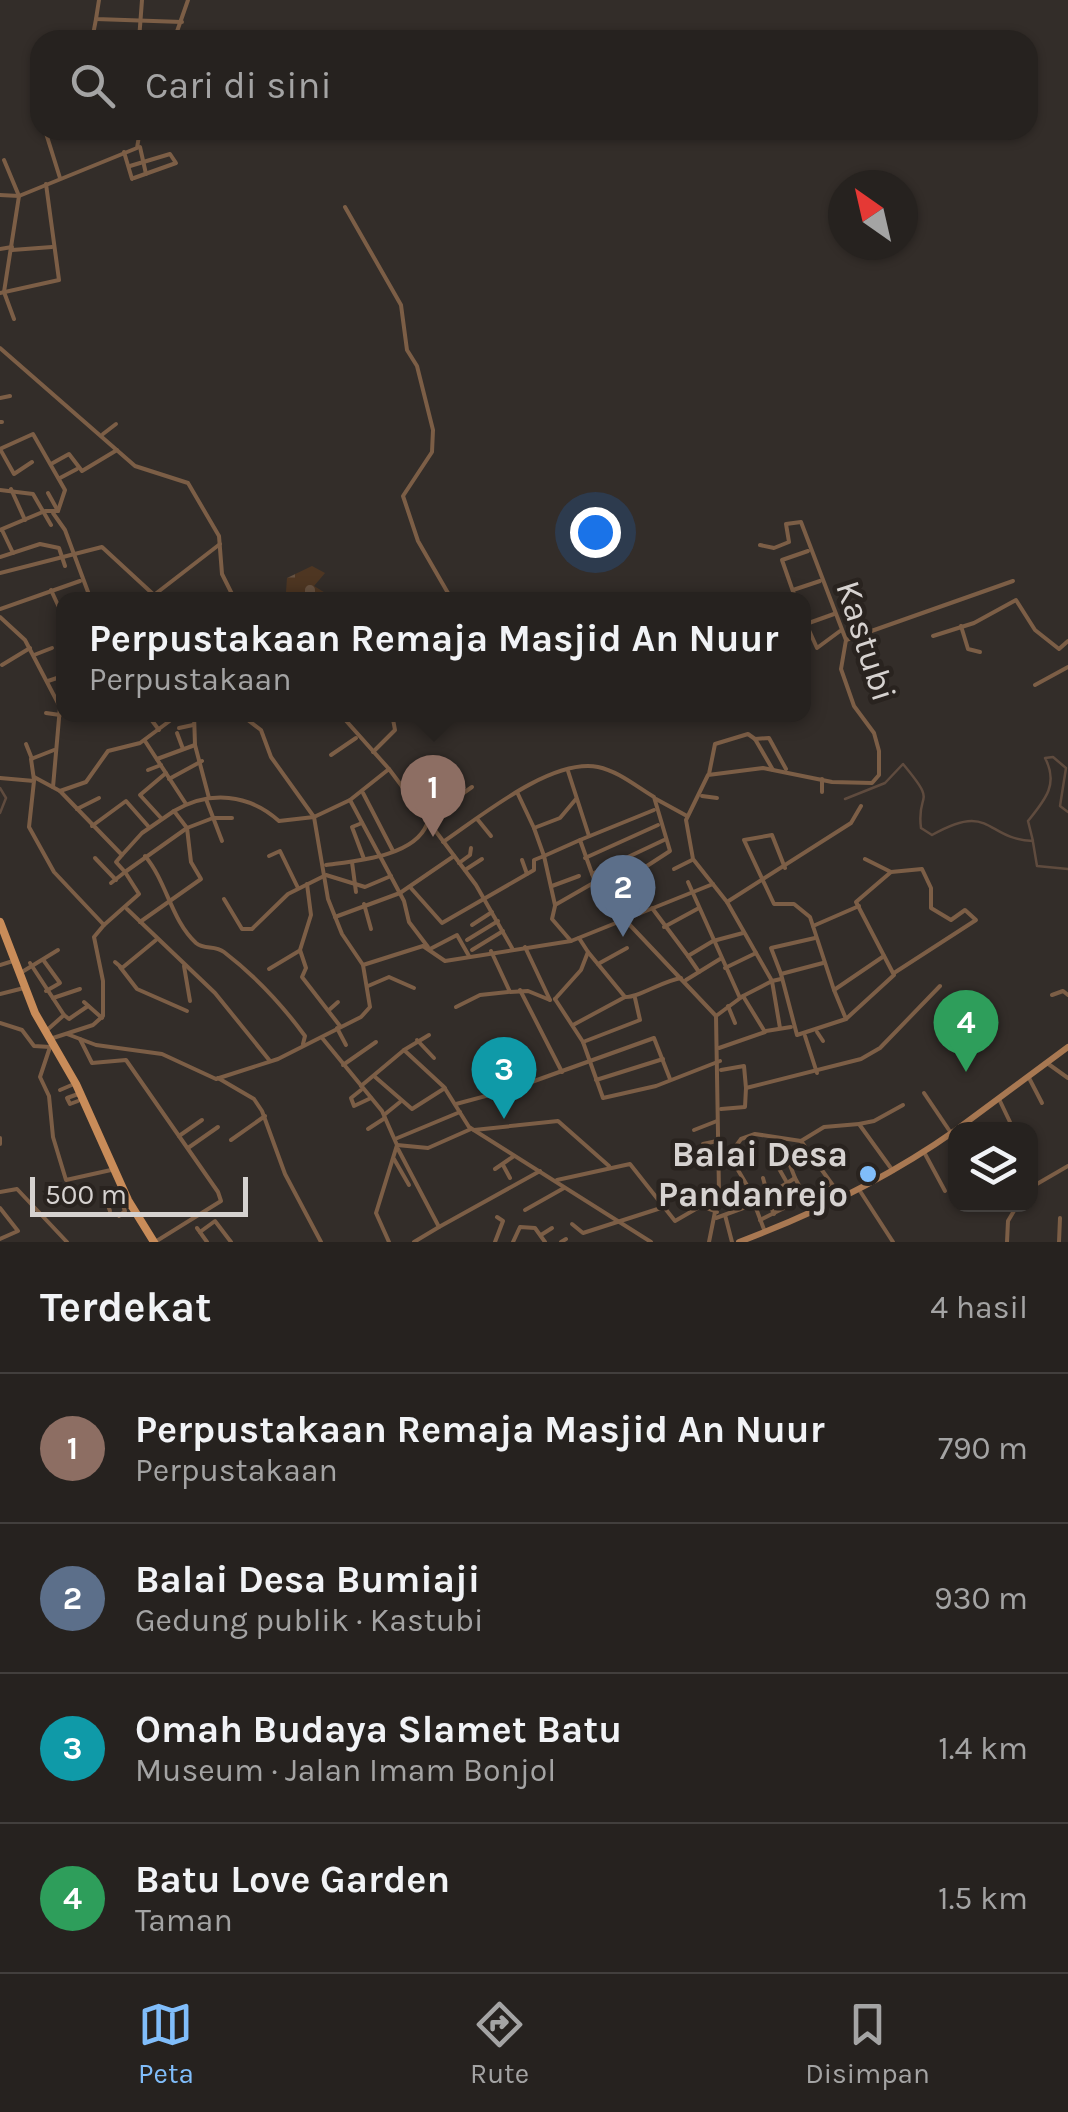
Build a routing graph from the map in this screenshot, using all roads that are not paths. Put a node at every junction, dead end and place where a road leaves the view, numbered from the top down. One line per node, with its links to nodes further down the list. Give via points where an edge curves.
1 (98, 0): 4 (street)
2 (142, 0): 5 (street)
3 (188, 0): 6 (street)
4 (96, 19): 5 (street); 7 (street)
5 (138, 20): 6 (street); 8 (street)
6 (182, 22): 9 (street)
7 (94, 30)
8 (138, 30)
9 (179, 30)
10 (48, 140): 18 (street)
11 (138, 140): 13 (street, via 137,148)
12 (140, 147): 15 (street)
13 (124, 152): 17 (street, via 133,179); 18 (street)
14 (4, 160): 21 (street)
15 (143, 162): 16 (street); 17 (street); 17 (street, via 170,154 176,163)
16 (130, 166)
17 (146, 174)
18 (60, 178): 19 (street)
19 (46, 184): 21 (street); 23 (street)
20 (0, 195): 21 (street)
21 (19, 196): 24 (street)
22 (345, 207): 69 (street, via 401,305 407,350 435,438 403,496 418,542)
23 (53, 247): 24 (street); 26 (street, via 58,282)
24 (12, 248): 25 (street); 26 (street)
25 (0, 249)
26 (2, 292): 27 (street)
27 (10, 312): 28 (street); 29 (street)
28 (0, 315)
29 (14, 320)
30 (0, 348): 34 (street)
31 (10, 396): 32 (street)
32 (0, 398)
33 (116, 424): 34 (street)
34 (103, 434): 36 (street)
35 (0, 449): 37 (street, via 14,474); 38 (street, via 33,434)
36 (117, 450): 39 (street, via 92,468); 49 (street, via 135,466 186,480)
37 (32, 462)
38 (51, 464): 39 (street, via 68,454); 40 (street)
39 (77, 469): 40 (street)
40 (60, 478): 45 (street, via 65,490)
41 (11, 489): 42 (street); 44 (street, via 33,494); 46 (street)
42 (0, 490)
43 (48, 493): 45 (street)
44 (45, 512): 45 (street); 46 (street); 47 (street)
45 (56, 512): 55 (street)
46 (24, 520): 48 (street)
47 (51, 525)
48 (1, 530): 53 (street)
49 (220, 544): 67 (street); 68 (street)
50 (784, 544): 51 (street); 52 (street, Kastubi, via 790,541 786,524 801,522); 56 (street)
51 (760, 545)
52 (809, 550): 56 (street); 62 (street, Kastubi)
53 (12, 553): 54 (street); 57 (street, via 42,544 59,548)
54 (0, 557)
55 (74, 557): 57 (street); 61 (street); 66 (street, via 102,547)
56 (787, 557): 64 (street, via 782,561)
57 (62, 559): 58 (street); 59 (street)
58 (65, 566)
59 (0, 573)
60 (1012, 580): 79 (street)
61 (80, 581): 63 (street); 65 (street)
62 (820, 581): 64 (street); 72 (street, Kastubi)
63 (51, 590): 70 (street); 71 (street)
64 (793, 590)
65 (86, 592)
66 (150, 592)
67 (161, 592)
68 (230, 592)
69 (447, 592)
70 (56, 601)
71 (0, 609)
72 (834, 614): 74 (street); 76 (street, Kastubi)
73 (0, 617): 81 (street)
74 (811, 622)
75 (961, 626): 78 (street); 80 (street, via 1018,600 1041,636 1059,649); 83 (street, via 968,648)
76 (840, 631): 77 (street, via 817,648); 79 (street, Kastubi)
77 (811, 635)
78 (933, 636)
79 (846, 640): 123 (street, Kastubi, via 841,669 880,754 874,783)
80 (1068, 641)
81 (30, 648): 84 (street); 85 (street)
82 (52, 648): 84 (street)
83 (980, 652)
84 (34, 656): 88 (street)
85 (2, 666)
86 (1068, 667): 89 (street)
87 (56, 678): 88 (street)
88 (48, 681): 90 (street)
89 (1035, 685)
90 (56, 704)
91 (46, 713): 92 (street)
92 (56, 714)
93 (59, 722): 106 (street)
94 (152, 722): 100 (street)
95 (169, 722): 100 (street)
96 (250, 722): 146 (street)
97 (346, 722): 101 (street)
98 (394, 722): 108 (street, via 395,730)
99 (194, 725): 105 (street); 107 (street, via 178,731)
100 (158, 730): 103 (street)
101 (358, 737): 108 (street); 109 (street)
102 (756, 739): 116 (street); 117 (street, via 769,738); 119 (street, via 715,744)
103 (144, 741): 111 (street); 126 (street, via 108,751 86,782)
104 (26, 744): 110 (street)
105 (196, 744): 107 (street); 112 (street)
106 (54, 750): 110 (street); 125 (street)
107 (183, 750): 111 (street)
108 (374, 752): 114 (street)
109 (331, 755)
110 (32, 759): 122 (street)
111 (157, 759): 113 (street)
112 (202, 760): 120 (street); 133 (street)
113 (161, 765): 115 (street); 120 (street)
114 (389, 769): 127 (street); 152 (street)
115 (148, 770)
116 (772, 770): 117 (street, Kastubi); 119 (street, Kastubi)
117 (787, 770): 123 (street, Kastubi)
118 (568, 771): 128 (street); 134 (street); 135 (street, via 601,768)
119 (708, 775): 131 (street)
120 (168, 776): 130 (street); 140 (street)
121 (0, 778): 122 (street)
122 (34, 779): 125 (street); 225 (street, via 28,827 54,872)
123 (822, 779): 129 (street)
124 (472, 787): 152 (street)
125 (52, 788): 126 (street)
126 (60, 791): 142 (street)
127 (362, 791): 137 (street); 165 (street)
128 (517, 792): 150 (street); 157 (street)
129 (822, 792)
130 (140, 795): 138 (street); 149 (street)
131 (702, 796): 136 (street); 145 (street)
132 (99, 798): 142 (street)
133 (208, 798): 140 (street); 146 (street, via 247,800 282,822); 147 (street)
134 (576, 798): 157 (street, via 560,818); 159 (street)
135 (654, 798): 143 (street); 145 (street)
136 (717, 798)
137 (350, 800): 146 (street); 151 (street)
138 (127, 802): 154 (street); 155 (street)
139 (168, 803): 144 (street)
140 (186, 804): 144 (street)
141 (860, 806): 183 (street, via 852,823)
142 (77, 809): 154 (street)
143 (655, 810): 153 (street); 159 (street)
144 (174, 811): 149 (street); 156 (street)
145 (686, 816): 174 (street)
146 (314, 817): 181 (street)
147 (213, 818): 148 (street); 156 (street); 160 (street)
148 (232, 818)
149 (162, 819): 155 (street)
150 (478, 819): 158 (street); 163 (street)
151 (363, 822): 167 (street); 175 (street, via 352,827)
152 (426, 822): 163 (street); 165 (street, via 418,837)
153 (658, 825): 162 (street); 173 (street)
154 (92, 826): 166 (street)
155 (149, 827): 166 (street)
156 (186, 828): 168 (street); 209 (street, via 201,879)
157 (534, 828): 171 (street)
158 (491, 836)
159 (588, 836): 161 (street)
160 (222, 840)
161 (580, 840): 171 (street); 173 (street)
162 (664, 840): 188 (street); 192 (street, via 668,854)
163 (442, 844): 170 (street)
164 (470, 848): 180 (street)
165 (393, 851): 167 (street)
166 (122, 855): 185 (street, via 116,862)
167 (379, 855): 175 (street); 190 (street)
168 (146, 856): 185 (street); 209 (street)
169 (269, 856): 201 (street, via 280,850)
170 (454, 856): 180 (street); 200 (street)
171 (544, 856): 187 (street); 199 (street)
172 (95, 858): 185 (street, via 113,881)
173 (585, 858): 188 (street)
174 (693, 858): 182 (street); 198 (street)
175 (364, 859): 179 (street)
176 (482, 859): 184 (street)
177 (865, 859): 186 (street)
178 (522, 860): 187 (street)
179 (352, 862): 181 (street); 197 (street)
180 (459, 862): 184 (street)
181 (326, 866): 189 (street)
182 (674, 868)
183 (784, 868): 193 (street); 193 (street, via 772,834 745,838)
184 (465, 870): 206 (street)
185 (125, 872): 214 (street, via 139,890)
186 (891, 872): 213 (street, via 860,894); 266 (street, via 922,869 931,908 951,920 966,910 976,920)
187 (527, 874): 206 (street)
188 (592, 874): 194 (street)
189 (326, 875): 196 (street); 197 (street); 218 (street)
190 (391, 876): 197 (street, via 366,887); 205 (street)
191 (579, 876): 199 (street)
192 (625, 880): 202 (street); 207 (street)
193 (762, 881): 210 (street); 227 (street, via 774,904 796,905)
194 (595, 882): 202 (street); 212 (street)
195 (688, 882): 204 (street)
196 (307, 884): 201 (street); 245 (street, via 311,917)
197 (354, 884): 203 (street)
198 (713, 884): 204 (street); 210 (street)
199 (552, 886): 212 (street)
200 (410, 887): 205 (street); 224 (street)
201 (298, 888): 208 (street, via 252,930 242,930)
202 (610, 890): 220 (street)
203 (356, 892)
204 (692, 892): 215 (street); 216 (street)
205 (400, 893): 211 (street); 222 (street)
206 (484, 898): 217 (street); 224 (street)
207 (639, 898)
208 (224, 899)
209 (171, 900): 221 (street); 319 (street, via 195,942 219,948 236,962 280,1005 305,1036)
210 (727, 902): 232 (street)
211 (364, 904): 218 (street); 229 (street)
212 (555, 905): 238 (street, via 552,920)
213 (858, 906): 227 (street); 251 (street)
214 (126, 908): 221 (street); 225 (street)
215 (652, 908): 220 (street); 228 (street)
216 (699, 908): 228 (street); 239 (street)
217 (492, 912): 219 (street); 226 (street)
218 (334, 917): 259 (street)
219 (498, 921): 231 (street); 237 (street)
220 (624, 921): 234 (street); 269 (street)
221 (140, 922): 236 (street)
222 (408, 922): 223 (street); 241 (street)
223 (398, 924)
224 (442, 924): 233 (street)
225 (104, 925): 299 (street, via 94,937)
226 (472, 925)
227 (813, 926): 235 (street)
228 (664, 927): 250 (street)
229 (372, 928)
230 (2, 931): 253 (main road)
231 (503, 931): 242 (street); 248 (street)
232 (745, 932): 239 (street); 249 (street)
233 (452, 936): 241 (street); 248 (street)
234 (579, 938): 238 (street); 247 (street)
235 (816, 938): 256 (street); 268 (street, via 770,948)
236 (156, 940): 261 (street); 262 (street)
237 (467, 940)
238 (571, 941): 240 (street)
239 (713, 942): 250 (street); 252 (street)
240 (525, 947): 242 (street); 288 (street)
241 (429, 948): 248 (street, via 444,961); 259 (street, via 416,946)
242 (512, 948): 246 (street)
243 (626, 948): 257 (street)
244 (58, 950): 254 (street)
245 (300, 950): 264 (street); 295 (street, via 302,978)
246 (491, 951): 248 (street); 280 (street)
247 (588, 952): 257 (street); 288 (street)
248 (471, 953)
249 (756, 953): 263 (street); 270 (street)
250 (688, 956): 265 (street)
251 (884, 956): 266 (street); 278 (street)
252 (720, 959): 263 (street); 265 (street)
253 (13, 961): 260 (street); 267 (main road)
254 (44, 961): 258 (street); 279 (street, via 60,983)
255 (115, 962): 262 (street)
256 (824, 963): 268 (street); 278 (street)
257 (598, 964): 284 (street)
258 (31, 965): 267 (street); 271 (street)
259 (362, 965): 272 (street)
260 (0, 966)
261 (184, 966): 289 (street); 326 (street)
262 (120, 968): 296 (street, via 136,990)
263 (725, 968): 285 (street)
264 (269, 969)
265 (699, 972): 269 (street)
266 (894, 973): 300 (street)
267 (18, 974): 276 (main road)
268 (781, 976): 270 (street); 305 (street)
269 (683, 979): 287 (street, via 658,982); 298 (street)
270 (772, 981): 285 (street); 306 (street)
271 (42, 986): 276 (street); 279 (street)
272 (368, 986): 274 (street, via 390,977); 304 (street, via 369,1010)
273 (940, 986): 333 (street, via 880,1048)
274 (414, 988)
275 (80, 989): 286 (street)
276 (25, 990): 281 (street); 315 (main road)
277 (520, 990): 280 (street); 288 (street); 332 (street)
278 (834, 990): 300 (street)
279 (46, 992): 286 (street)
280 (510, 992): 292 (street)
281 (0, 994)
282 (1052, 995): 283 (street)
283 (1068, 995)
284 (625, 997): 287 (street); 303 (street)
285 (742, 997): 293 (street); 307 (street)
286 (53, 998): 294 (street)
287 (635, 998): 318 (street, via 640,1020)
288 (553, 1000): 303 (street)
289 (190, 1001)
290 (70, 1002): 294 (street)
291 (338, 1002): 295 (street)
292 (456, 1006)
293 (728, 1006): 298 (street); 302 (street)
294 (61, 1009): 297 (street)
295 (328, 1010): 304 (street)
296 (186, 1012)
297 (64, 1016): 299 (street, via 69,1020 86,1004); 315 (street)
298 (716, 1016): 322 (street)
299 (102, 1018): 309 (street)
300 (846, 1019): 308 (street)
301 (0, 1023): 315 (street, via 22,1030 34,1046)
302 (735, 1023)
303 (572, 1025): 318 (street)
304 (338, 1026): 312 (street); 320 (street)
305 (791, 1027): 306 (street); 311 (street)
306 (780, 1028): 307 (street)
307 (765, 1032): 322 (street)
308 (817, 1032): 311 (street); 316 (street)
309 (67, 1034): 313 (street); 315 (street)
310 (429, 1035): 314 (street)
311 (804, 1036): 333 (street)
312 (322, 1037): 319 (street); 330 (street)
313 (79, 1038): 336 (street, via 162,1054); 367 (street, via 92,1062 126,1060)
314 (417, 1040): 323 (street); 324 (street)
315 (50, 1041): 344 (main road); 383 (street, via 40,1078 66,1180)
316 (823, 1041)
317 (376, 1042): 330 (street)
318 (582, 1042): 327 (street)
319 (303, 1044): 326 (street)
320 (346, 1044)
321 (1068, 1047): 329 (main road)
322 (719, 1048): 328 (street)
323 (404, 1050): 334 (street); 341 (street)
324 (434, 1058)
325 (665, 1058): 327 (street, via 654,1038); 338 (street); 339 (street)
326 (274, 1060): 336 (street)
327 (589, 1061): 332 (street); 339 (street)
328 (720, 1061): 331 (street); 338 (street)
329 (1047, 1063): 335 (main road); 337 (street)
330 (343, 1065): 340 (street)
331 (720, 1070): 342 (street, via 744,1066); 352 (street)
332 (562, 1072): 350 (street)
333 (817, 1073): 342 (street)
334 (374, 1076): 340 (street); 348 (street)
335 (1028, 1076): 347 (main road); 349 (street)
336 (218, 1078): 354 (street, via 254,1099)
337 (1068, 1078)
338 (670, 1079): 339 (street, via 604,1098)
339 (596, 1080)
340 (362, 1088): 346 (street); 346 (street, via 353,1104)
341 (445, 1088): 348 (street, via 414,1109); 350 (street)
342 (746, 1088): 352 (street, via 744,1107)
343 (60, 1090): 344 (street)
344 (78, 1092): 383 (main road)
345 (924, 1093): 360 (street)
346 (370, 1098): 355 (street)
347 (998, 1098): 358 (main road); 359 (street)
348 (401, 1101): 355 (street)
349 (1042, 1102)
350 (456, 1104): 353 (street)
351 (902, 1104): 361 (street)
352 (720, 1109): 357 (street)
353 (460, 1112): 364 (street); 373 (street)
354 (265, 1116): 368 (street); 438 (street, via 285,1174)
355 (384, 1116): 363 (street); 373 (street)
356 (202, 1120): 367 (street)
357 (719, 1121): 365 (street); 369 (street)
358 (966, 1122)
359 (1010, 1122)
360 (948, 1123)
361 (859, 1124): 370 (street, via 824,1127); 387 (street)
362 (218, 1128): 374 (street)
363 (368, 1129)
364 (473, 1129): 373 (street, via 428,1148); 377 (street); 381 (street, via 558,1121)
365 (694, 1130)
366 (948, 1135): 376 (main road)
367 (179, 1136): 374 (street)
368 (231, 1140)
369 (717, 1141): 372 (street); 384 (street)
370 (801, 1141): 371 (street); 395 (street)
371 (782, 1142): 375 (street, via 762,1133 741,1139); 390 (street)
372 (703, 1144)
373 (397, 1145): 379 (street); 427 (street)
374 (188, 1148): 434 (street, via 221,1201)
375 (733, 1150)
376 (924, 1152): 387 (main road); 400 (street)
377 (514, 1156): 380 (street); 386 (street)
378 (773, 1158): 392 (street)
379 (394, 1159): 394 (street); 439 (street, via 376,1213)
380 (503, 1166): 385 (street); 388 (street)
381 (610, 1166): 391 (street); 411 (street, via 634,1166)
382 (1068, 1166): 393 (street)
383 (116, 1168): 405 (main road)
384 (718, 1168): 396 (street, via 735,1165); 420 (street)
385 (494, 1169)
386 (540, 1171): 391 (street); 427 (street)
387 (893, 1171): 399 (main road)
388 (510, 1178)
389 (764, 1178): 407 (street)
390 (795, 1178): 392 (street); 417 (street)
391 (554, 1180): 397 (street)
392 (786, 1181): 398 (street)
393 (1038, 1183)
394 (410, 1185)
395 (833, 1186): 404 (street); 408 (street)
396 (748, 1187): 406 (street); 410 (street)
397 (565, 1188): 414 (street); 425 (street)
398 (778, 1188): 407 (street); 419 (street, via 788,1206)
399 (859, 1190): 408 (main road); 447 (street)
400 (945, 1191)
401 (0, 1192): 433 (street, via 17,1189)
402 (686, 1192): 412 (street)
403 (104, 1194): 409 (street)
404 (821, 1194)
405 (123, 1197): 409 (street); 421 (street, via 125,1212); 434 (main road)
406 (730, 1197)
407 (767, 1197): 410 (street); 419 (street)
408 (842, 1198): 417 (main road)
409 (108, 1203): 415 (street)
410 (754, 1204): 418 (street); 424 (street)
411 (664, 1206): 412 (street, via 675,1221); 425 (street)
412 (701, 1206): 420 (street)
413 (0, 1208): 432 (street, via 18,1231)
414 (525, 1210)
415 (110, 1212)
416 (1013, 1212): 448 (street)
417 (814, 1213): 429 (main road)
418 (725, 1214): 420 (street); 446 (street)
419 (774, 1214): 424 (street)
420 (716, 1215): 445 (street)
421 (119, 1216)
422 (496, 1217): 441 (street, via 504,1221)
423 (1060, 1218): 449 (street)
424 (760, 1220): 429 (street)
425 (618, 1221): 426 (street, via 584,1234); 444 (street)
426 (572, 1224)
427 (438, 1227): 440 (street)
428 (552, 1228): 430 (street)
429 (765, 1232): 446 (main road)
430 (541, 1235): 442 (street, via 520,1226); 443 (street)
431 (226, 1236): 435 (street, via 214,1221 198,1230); 436 (street); 437 (street)
432 (0, 1239)
433 (66, 1242)
434 (154, 1242)
435 (207, 1242)
436 (219, 1242)
437 (231, 1242)
438 (321, 1242)
439 (389, 1242)
440 (414, 1242)
441 (495, 1242)
442 (513, 1242)
443 (545, 1242)
444 (651, 1242)
445 (709, 1242)
446 (735, 1242)
447 (893, 1242)
448 (1007, 1242)
449 (1059, 1242)

